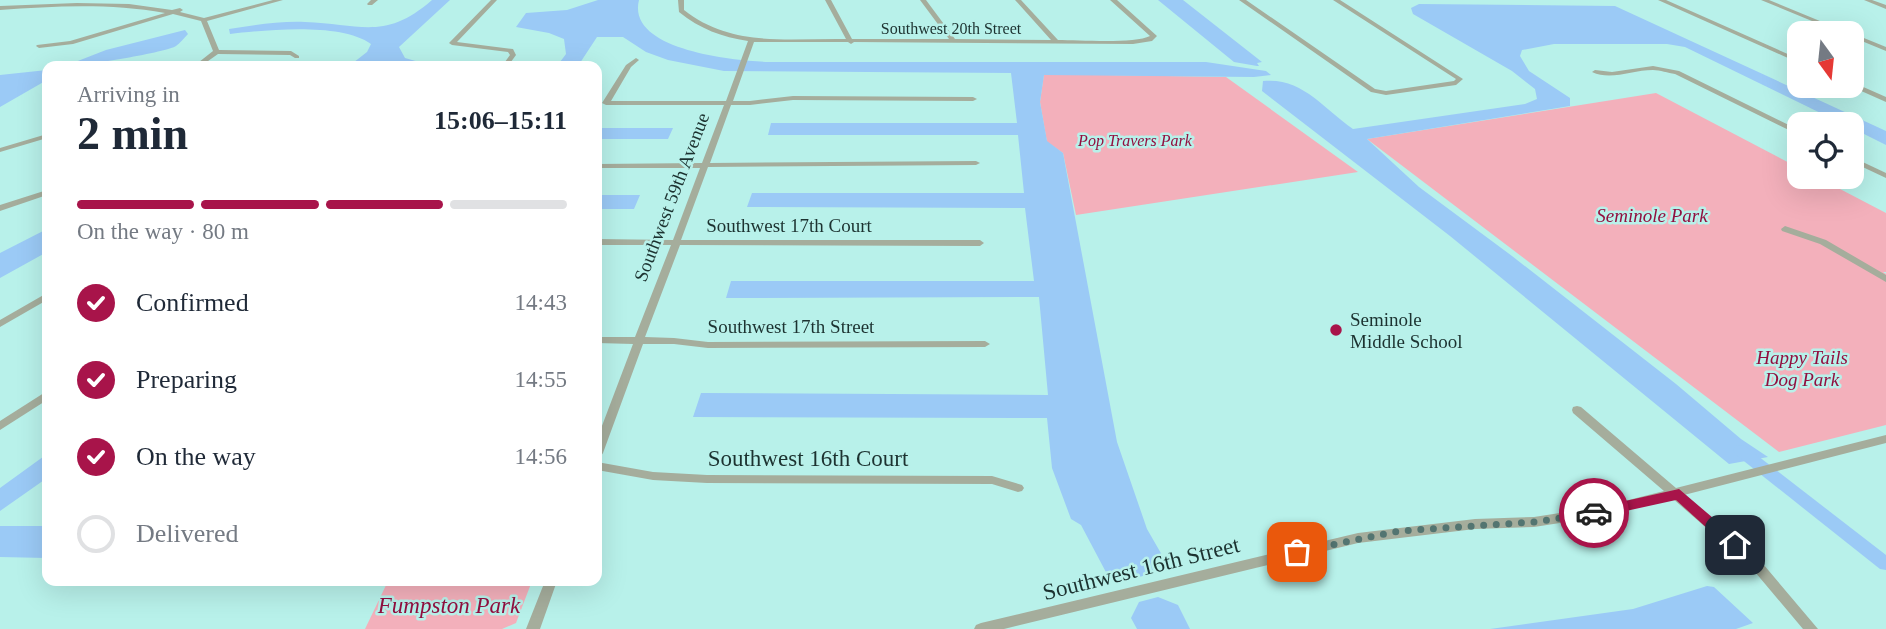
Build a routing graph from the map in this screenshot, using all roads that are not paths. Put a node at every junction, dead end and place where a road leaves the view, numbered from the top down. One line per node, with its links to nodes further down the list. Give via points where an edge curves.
1 (280, 0): 18 (street)
2 (494, 0): 32 (street, via 452,43 511,50)
3 (681, 0): 20 (street, via 681,11 697,24 717,35)
4 (828, 0): 22 (street)
5 (923, 0): 23 (street)
6 (1018, 0): 24 (street)
7 (1113, 0): 24 (street, Southwest 20th Street, via 1154,36 1150,40)
8 (1242, 0): 9 (street, via 1373,91 1386,93 1461,79)
9 (1336, 0)
10 (1661, 0): 28 (street)
11 (1764, 0): 19 (street)
12 (1867, 0): 15 (street)
13 (83, 1): 14 (street); 16 (street)
14 (160, 2): 17 (street)
15 (1886, 7)
16 (0, 8)
17 (181, 9): 18 (street); 25 (street, via 71,43)
18 (204, 19): 27 (street)
19 (1816, 21)
20 (752, 40): 22 (street, Southwest 20th Street); 37 (street, Southwest 59th Avenue)
21 (1864, 40): 26 (street)
22 (851, 41): 23 (street, Southwest 20th Street)
23 (954, 42): 24 (street, Southwest 20th Street)
24 (1057, 42)
25 (39, 46)
26 (1886, 49)
27 (216, 52): 29 (street, via 291,53); 31 (street)
28 (1787, 56)
29 (297, 57)
30 (636, 60): 37 (street, via 606,103)
31 (202, 61)
32 (508, 61)
33 (1595, 72): 38 (street, via 1653,68 1677,72)
34 (1864, 90): 36 (street)
35 (973, 99): 37 (street, via 793,98)
36 (1886, 100)
37 (727, 103): 42 (street, Southwest 59th Avenue)
38 (1787, 127)
39 (42, 137): 40 (street)
40 (0, 150)
41 (976, 163): 42 (street)
42 (704, 165): 44 (street); 50 (street, Southwest 59th Avenue)
43 (1864, 165): 45 (street)
44 (602, 166)
45 (1886, 176)
46 (42, 194): 47 (street)
47 (0, 208)
48 (1785, 229): 52 (street, via 1823,242)
49 (602, 242): 50 (street, Southwest 17th Court)
50 (674, 243): 51 (street, Southwest 17th Court); 56 (street, Southwest 59th Avenue)
51 (981, 243)
52 (1886, 279)
53 (42, 299): 54 (street)
54 (0, 324)
55 (602, 340): 56 (street, Southwest 17th Street)
56 (637, 341): 57 (street, Southwest 17th Street); 61 (street, Southwest 59th Avenue)
57 (985, 344)
58 (42, 398): 60 (street)
59 (1577, 410): 65 (street)
60 (0, 426)
61 (602, 439)
62 (1886, 439): 65 (street, Southwest 16th Street)
63 (602, 467): 64 (street, Southwest 16th Court, via 680,477 992,480)
64 (1018, 488)
65 (1679, 494): 68 (street, Southwest 16th Street, via 1534,522 1358,538); 69 (street, via 1754,562)
66 (549, 586): 67 (street)
67 (533, 629)
68 (981, 629)
69 (1811, 629)

